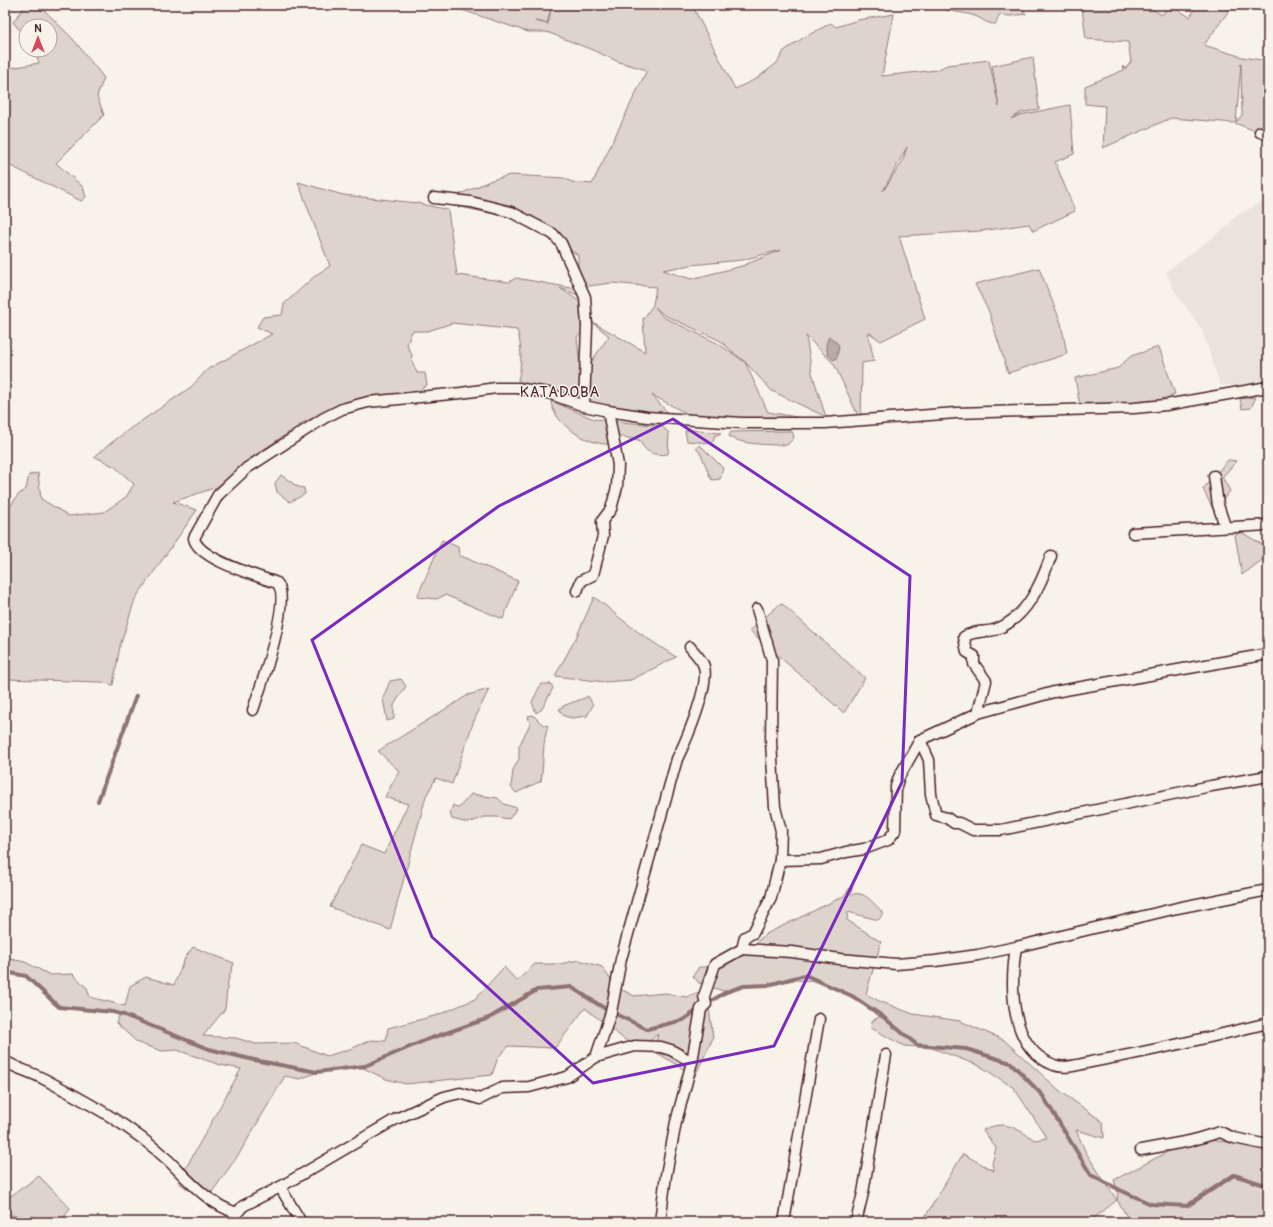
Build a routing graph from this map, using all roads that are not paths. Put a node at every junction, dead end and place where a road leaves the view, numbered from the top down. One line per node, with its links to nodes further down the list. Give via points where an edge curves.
1 (434, 198): 3 (street, via 471,202 511,212 553,234 561,243 585,297 587,326)
2 (1268, 387): 4 (street, via 1134,408 956,413 825,422 734,423)
3 (584, 406): 4 (street); 14 (street, via 544,392 503,388 368,402 342,409 324,418 247,468 218,495 194,539 199,548 219,561 277,583 281,590 281,604 267,669)
4 (608, 412): 10 (street, via 618,465 617,487 611,509 602,521 602,536 593,574 581,581)
5 (1214, 476): 7 (street, via 1218,505)
6 (1268, 525): 7 (street)
7 (1226, 526): 8 (street)
8 (1133, 533)
9 (1051, 556): 15 (street, via 1039,586 1017,615 997,629 970,634 964,638 967,652 974,656 974,664 986,680)
10 (577, 591)
11 (757, 609): 18 (street, via 772,660 771,742 775,807 782,831)
12 (690, 647): 25 (street, via 704,664 703,690 690,732 678,759 621,959 611,1012)
13 (1268, 654): 15 (street, via 1054,692)
14 (253, 710)
15 (978, 713): 16 (street)
16 (920, 740): 17 (street, via 929,760 931,794 936,815 973,830 1002,830); 18 (street, via 898,777 895,832 892,837 878,845 821,859)
17 (1268, 776)
18 (780, 860): 21 (street, via 771,898 753,933 745,937)
19 (1268, 890): 20 (street, via 1177,908)
20 (1016, 947): 21 (street, via 978,955 896,964); 23 (street, via 1012,992 1020,1029 1031,1047 1053,1065 1063,1067 1175,1046)
21 (742, 949): 27 (street, via 715,964 704,996 706,1004 701,1009)
22 (819, 1019): 33 (street)
23 (1268, 1023)
24 (886, 1055): 34 (street)
25 (596, 1057): 27 (street, via 647,1045 671,1050); 30 (street, via 567,1077 545,1083 529,1087 502,1088 480,1099 460,1093 444,1097 396,1119)
26 (5, 1061): 30 (street, via 99,1108 146,1140 188,1181 233,1212 237,1213 243,1206)
27 (692, 1062): 32 (street, via 676,1122)
28 (1268, 1145): 29 (street, via 1234,1138 1220,1132 1190,1142)
29 (1141, 1150)
30 (280, 1187): 31 (street)
31 (301, 1222)
32 (660, 1222)
33 (784, 1222)
34 (856, 1222)

